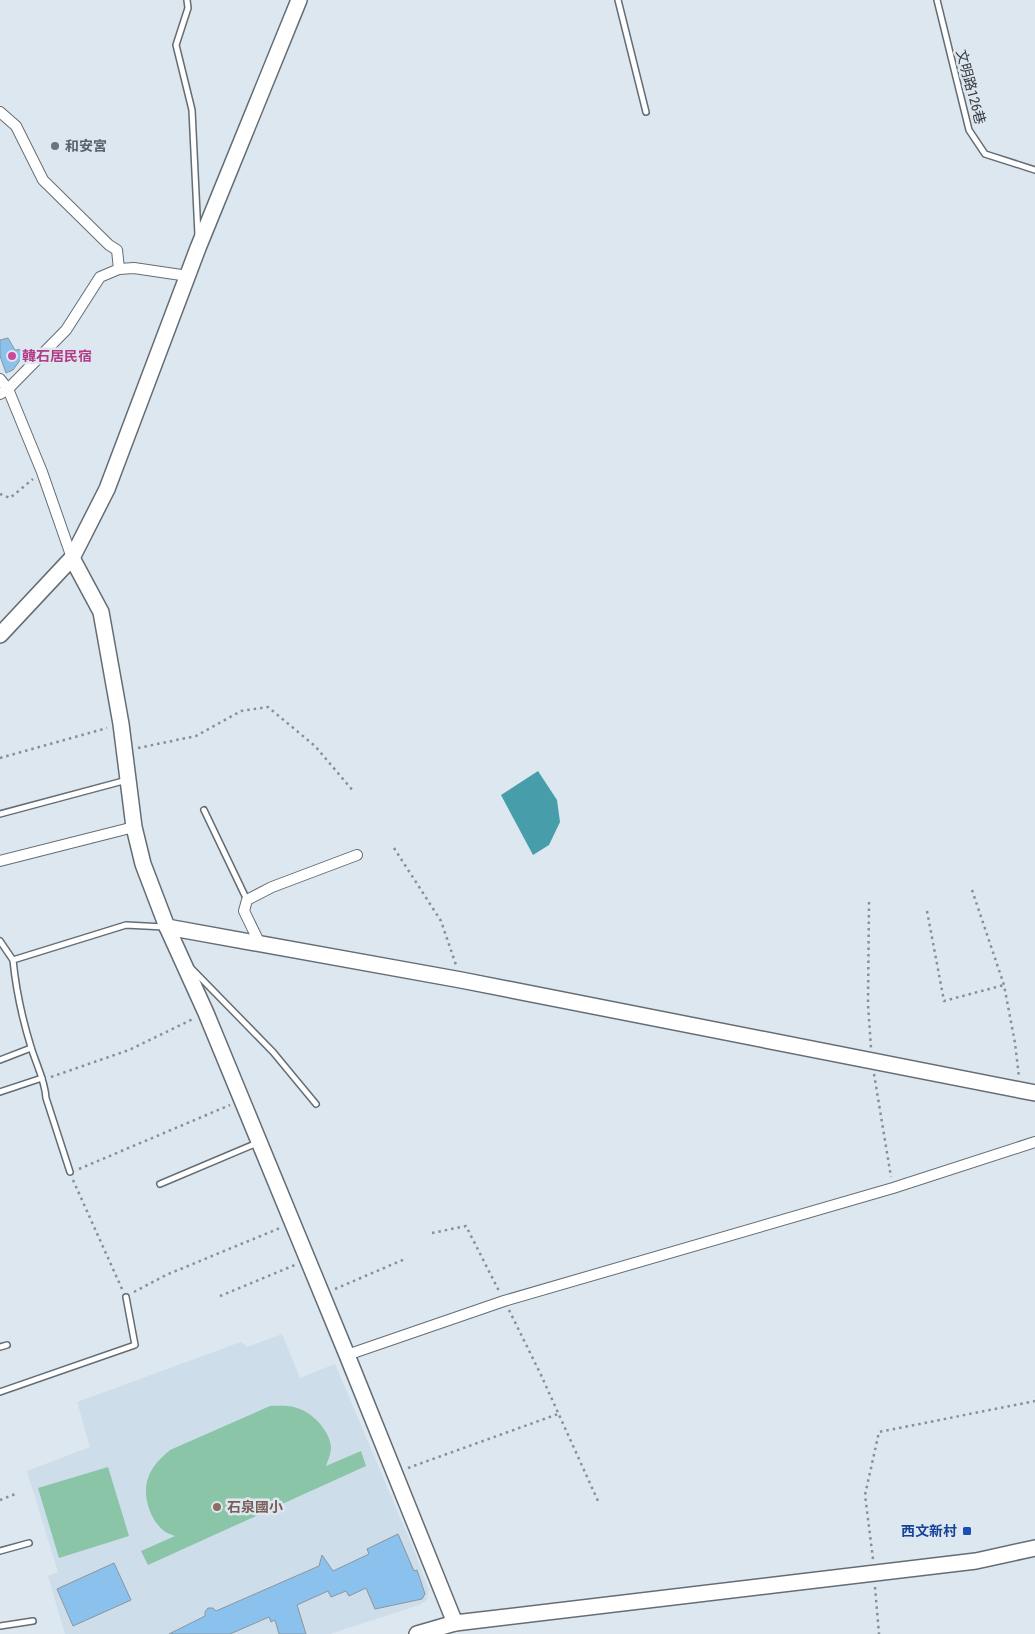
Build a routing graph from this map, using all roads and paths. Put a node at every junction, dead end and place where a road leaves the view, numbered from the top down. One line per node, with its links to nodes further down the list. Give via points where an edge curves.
1 (187, 0): 8 (lane, via 188,8 176,45 192,110)
2 (299, 0): 8 (street)
3 (618, 0): 6 (lane)
4 (937, 0): 7 (lane, 文明路126巷, via 969,130 986,154)
5 (0, 112): 9 (street, via 16,126 43,180 117,250)
6 (646, 112)
7 (1035, 170)
8 (198, 248): 10 (street)
9 (119, 269): 10 (street, via 134,268); 12 (street, via 100,277 66,330)
10 (188, 276): 15 (street, via 107,489)
11 (0, 379): 12 (street)
12 (4, 391): 13 (street)
13 (42, 472): 14 (path, via 10,498); 15 (street)
14 (0, 494)
15 (72, 558): 16 (street); 17 (street, via 101,612)
16 (0, 635)
17 (121, 724): 18 (street); 19 (path)
18 (124, 751): 20 (street); 21 (path, via 196,736 241,711 268,707 315,746)
19 (0, 758)
20 (127, 780): 23 (lane); 24 (street)
21 (354, 792)
22 (204, 810): 29 (lane)
23 (0, 814)
24 (134, 827): 27 (street); 32 (street, via 143,864)
25 (394, 848): 37 (path, via 441,921)
26 (357, 855): 29 (street, via 272,887)
27 (0, 861)
28 (972, 890): 38 (path)
29 (247, 900): 34 (street, via 244,911)
30 (869, 902): 42 (path, via 868,1004)
31 (927, 911): 38 (path, via 944,1001)
32 (167, 927): 34 (street); 35 (street); 36 (lane, via 126,925)
33 (0, 941): 36 (lane)
34 (260, 944): 37 (street)
35 (181, 958): 39 (street); 48 (lane, via 273,1052)
36 (13, 960): 40 (lane, via 16,991)
37 (461, 980): 42 (street)
38 (1004, 985): 44 (path)
39 (206, 1013): 43 (path, via 129,1050); 47 (street)
40 (31, 1048): 41 (lane); 43 (lane)
41 (0, 1060)
42 (872, 1061): 44 (street); 53 (path)
43 (42, 1078): 45 (lane); 51 (lane)
44 (1020, 1090): 46 (street)
45 (0, 1092)
46 (1035, 1093)
47 (242, 1100): 49 (street); 51 (path)
48 (316, 1104)
49 (259, 1142): 52 (lane); 54 (street)
50 (1035, 1142): 53 (street)
51 (70, 1172): 60 (path)
52 (160, 1184)
53 (893, 1188): 61 (street)
54 (293, 1222): 57 (street); 60 (path, via 166,1276)
55 (432, 1233): 61 (path, via 466,1226)
56 (405, 1259): 58 (path)
57 (308, 1260): 58 (street); 59 (path)
58 (322, 1294): 64 (street)
59 (220, 1296)
60 (126, 1297): 65 (lane, via 135,1345)
61 (504, 1301): 64 (street); 67 (path)
62 (7, 1345): 63 (lane)
63 (0, 1347)
64 (348, 1355): 68 (street)
65 (0, 1392)
66 (1035, 1401): 75 (path, via 879,1432 865,1496)
67 (558, 1414): 68 (path); 71 (path)
68 (395, 1473): 78 (street)
69 (18, 1493): 70 (path)
70 (0, 1500)
71 (598, 1501)
72 (29, 1543): 74 (lane)
73 (1035, 1548): 75 (street, via 976,1561)
74 (0, 1551)
75 (874, 1573): 78 (street); 80 (path)
76 (33, 1621): 77 (lane)
77 (0, 1626)
78 (456, 1629): 79 (street)
79 (417, 1634)
80 (879, 1634)

